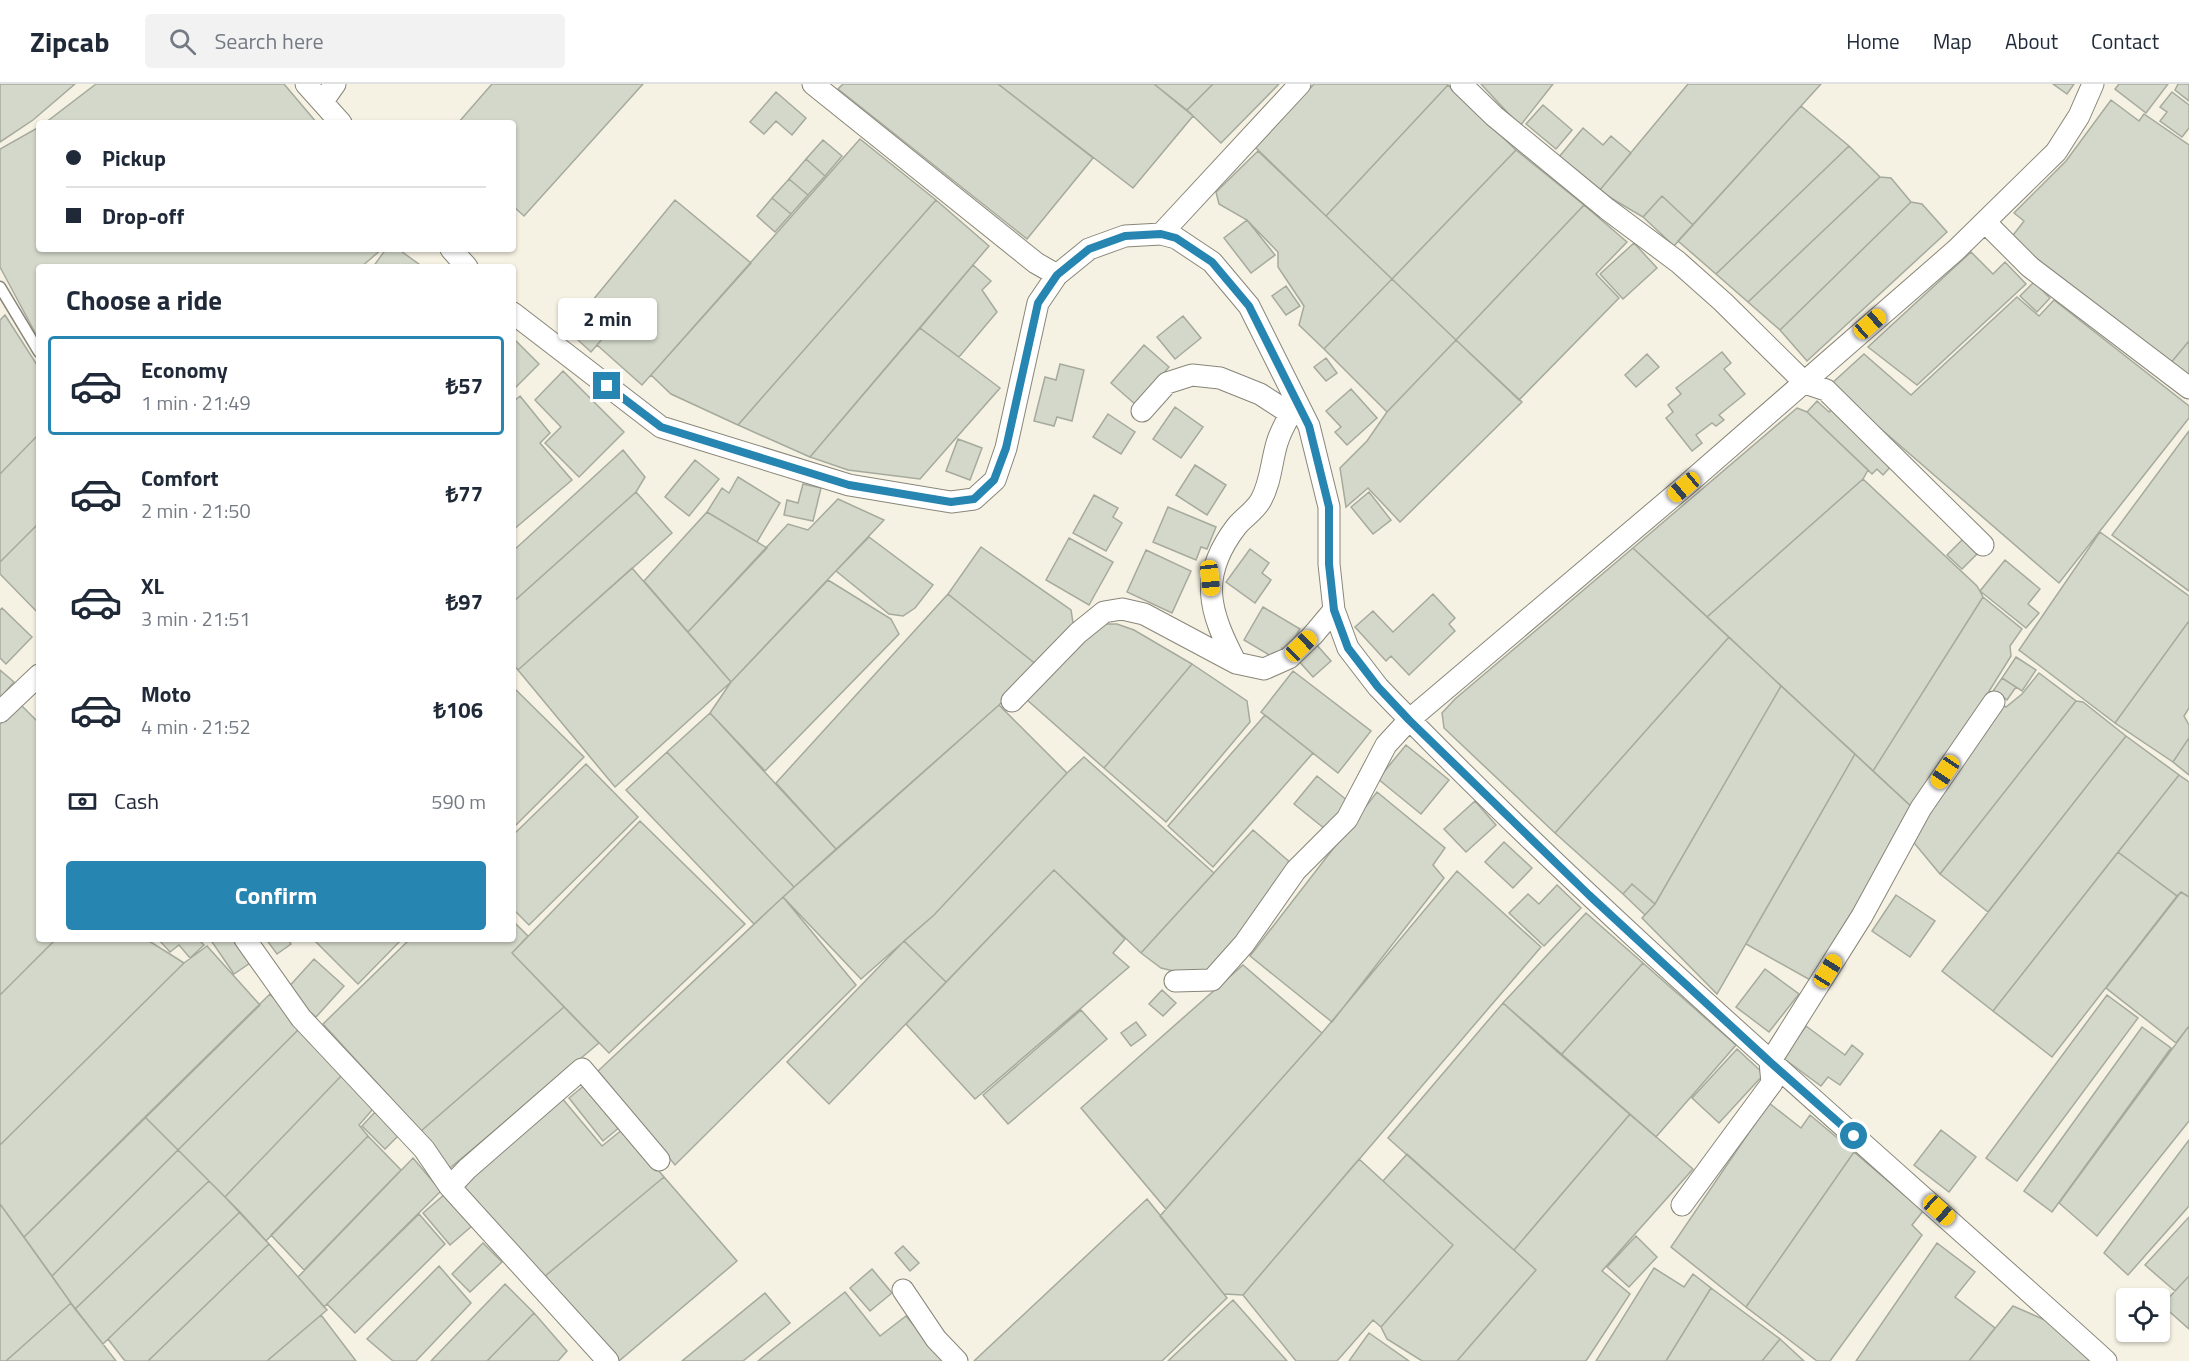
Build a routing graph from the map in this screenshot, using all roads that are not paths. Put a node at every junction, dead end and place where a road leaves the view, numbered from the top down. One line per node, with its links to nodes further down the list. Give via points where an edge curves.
1 (306, 84): 7 (street)
2 (335, 84): 7 (street)
3 (813, 84): 13 (street, via 1036,263)
4 (1300, 84): 10 (street)
5 (1461, 84): 17 (street, via 1607,209 1678,262)
6 (2093, 84): 9 (street, via 2056,152)
7 (322, 101): 8 (street)
8 (338, 120)
9 (1985, 222): 17 (street); 18 (street, via 2030,267)
10 (1161, 234): 13 (street, via 1125,236 1089,249); 19 (street, via 1176,238 1212,262 1249,306)
11 (454, 252): 12 (street)
12 (464, 264)
13 (1057, 275): 15 (street, via 1038,303 1006,448 994,480 974,499 951,502 849,485 661,427)
14 (0, 287): 16 (lane)
15 (516, 315)
16 (36, 347)
17 (1805, 383): 21 (street, via 1826,390); 28 (street)
18 (2189, 387)
19 (1294, 408): 20 (street, via 1220,378 1192,375 1167,383); 22 (street, via 1309,426 1329,507); 23 (street, via 1277,442 1269,485 1260,503 1237,526 1218,555 1210,578 1213,608)
20 (1142, 411)
21 (1983, 545)
22 (1334, 610): 23 (street, via 1289,658 1264,669); 28 (street, via 1348,648)
23 (1236, 663): 25 (street, via 1144,614 1122,609 1104,612)
24 (36, 678): 27 (street)
25 (1012, 701)
26 (1994, 702): 31 (street, via 1920,807 1862,916)
27 (0, 712)
28 (1409, 720): 30 (street, via 1386,745 1347,819 1296,870 1212,980); 31 (street, via 1589,895)
29 (247, 942): 33 (street, via 301,1018 424,1149)
30 (1175, 981)
31 (1770, 1062): 34 (street, via 1772,1083); 38 (street)
32 (659, 1160): 33 (street, via 582,1069)
33 (450, 1187): 36 (street)
34 (1682, 1205)
35 (903, 1290): 37 (street, via 936,1339)
36 (608, 1361)
37 (957, 1361)
38 (2106, 1361)

